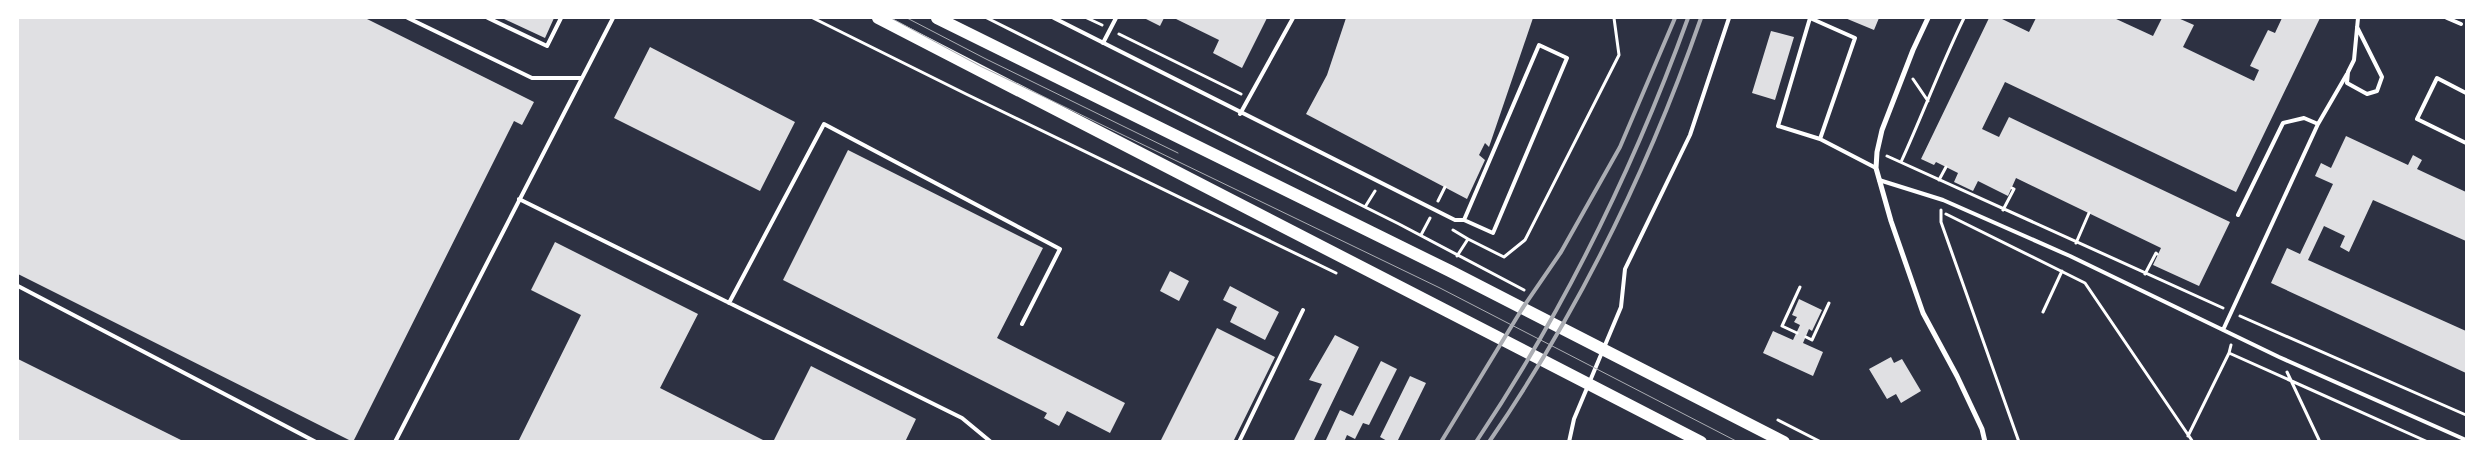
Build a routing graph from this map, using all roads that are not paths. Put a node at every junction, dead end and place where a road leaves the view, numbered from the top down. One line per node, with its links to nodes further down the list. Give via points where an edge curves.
1 (408, 18): 18 (lane, via 532,78)
2 (488, 18): 3 (lane, via 547,46)
3 (561, 18)
4 (613, 18): 18 (lane)
5 (878, 18): 40 (main road)
6 (937, 18): 41 (main road, via 1450,271)
7 (1054, 18): 16 (lane)
8 (1116, 18): 16 (lane)
9 (1292, 18): 20 (lane)
10 (1729, 18): 39 (lane, via 1690,135 1625,269 1621,307 1574,420)
11 (1928, 18): 24 (street, via 1882,130)
12 (2358, 18): 15 (lane)
13 (2447, 18): 14 (lane)
14 (2461, 24)
15 (2357, 26): 17 (lane, via 2354,60); 17 (lane, via 2382,77 2377,91 2367,94 2347,83)
16 (1103, 43): 20 (lane)
17 (2348, 72): 21 (lane)
18 (581, 78): 26 (lane)
19 (2466, 93): 23 (lane, via 2437,78 2417,119)
20 (1240, 114): 28 (lane, via 1447,216)
21 (2318, 124): 27 (lane, via 2304,118 2283,123); 33 (lane)
22 (1820, 139): 22 (lane, via 1778,126 1810,18 1855,38); 24 (lane)
23 (2466, 143)
24 (1876, 168): 25 (street)
25 (1878, 180): 33 (lane, via 1943,200 2070,256); 42 (street, via 1923,313 1982,429)
26 (519, 199): 30 (lane); 37 (lane)
27 (2238, 215)
28 (1464, 220): 28 (lane, via 1493,233 1567,58 1539,45)
29 (18, 286): 36 (lane)
30 (729, 303): 32 (lane, via 824,124 1060,249); 35 (lane, via 962,418)
31 (1303, 310): 38 (lane)
32 (1022, 324)
33 (2223, 330): 34 (lane)
34 (2466, 440)
35 (990, 441)
36 (316, 442)
37 (395, 442)
38 (1239, 442)
39 (1569, 442)
40 (1701, 442)
41 (1784, 442)
42 (1985, 442)

